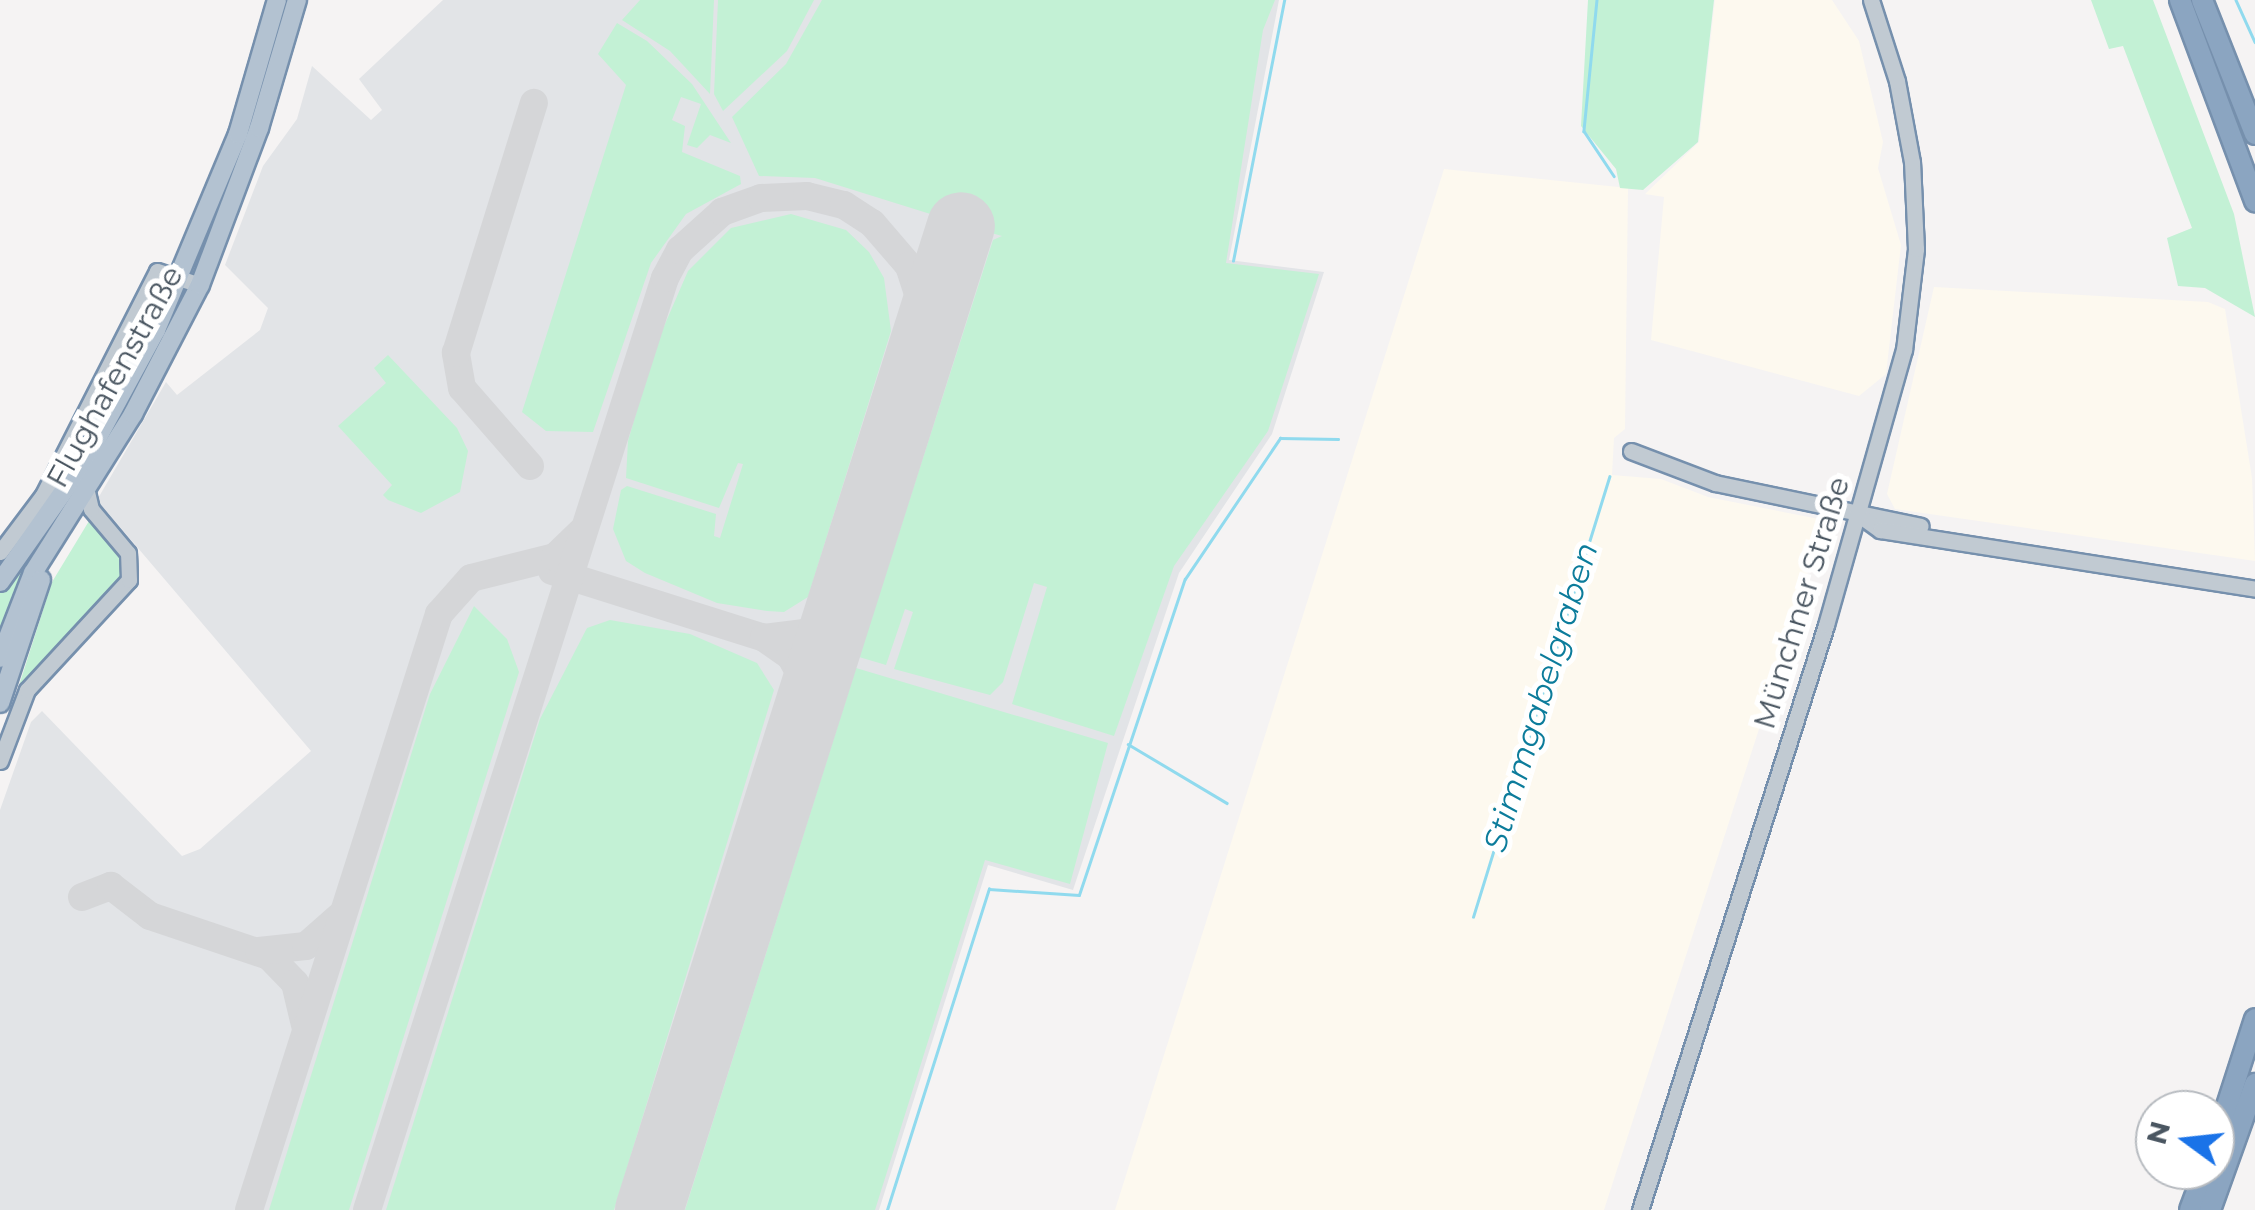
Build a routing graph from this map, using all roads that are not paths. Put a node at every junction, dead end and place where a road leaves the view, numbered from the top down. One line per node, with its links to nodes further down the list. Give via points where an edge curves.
1 (277, 0): 9 (main road, Flughafenstraße, via 238,134)
2 (297, 0): 10 (main road, Flughafenstraße, via 259,128)
3 (1871, 0): 15 (street, Münchner Straße, via 1908,136 1916,248 1904,350)
4 (2180, 0): 7 (highway)
5 (2202, 0): 6 (highway)
6 (2255, 134)
7 (2255, 201)
8 (155, 275): 9 (street); 11 (street); 18 (street, via 43,495)
9 (180, 276): 10 (street); 11 (main road, Flughafenstraße)
10 (200, 286): 13 (main road, Flughafenstraße)
11 (171, 297): 19 (main road, Flughafenstraße, via 84,460)
12 (1631, 451): 15 (street, via 1715,483)
13 (86, 488): 14 (main road, Flughafenstraße); 16 (street)
14 (70, 512): 17 (main road, Flughafenstraße); 21 (main road, Flughafenstraße, via 24,590)
15 (1859, 515): 20 (street); 27 (street, Münchner Straße)
16 (97, 518): 17 (street, via 78,518); 23 (street, via 128,554 129,580 27,690)
17 (61, 539): 21 (main road, Flughafenstraße)
18 (0, 552)
19 (0, 582)
20 (2255, 589)
21 (6, 662): 22 (main road, Flughafenstraße)
22 (0, 702)
23 (0, 761)
24 (2255, 1019): 26 (highway)
25 (2255, 1084): 28 (highway)
26 (2232, 1090)
27 (1640, 1210)
28 (2210, 1210)

